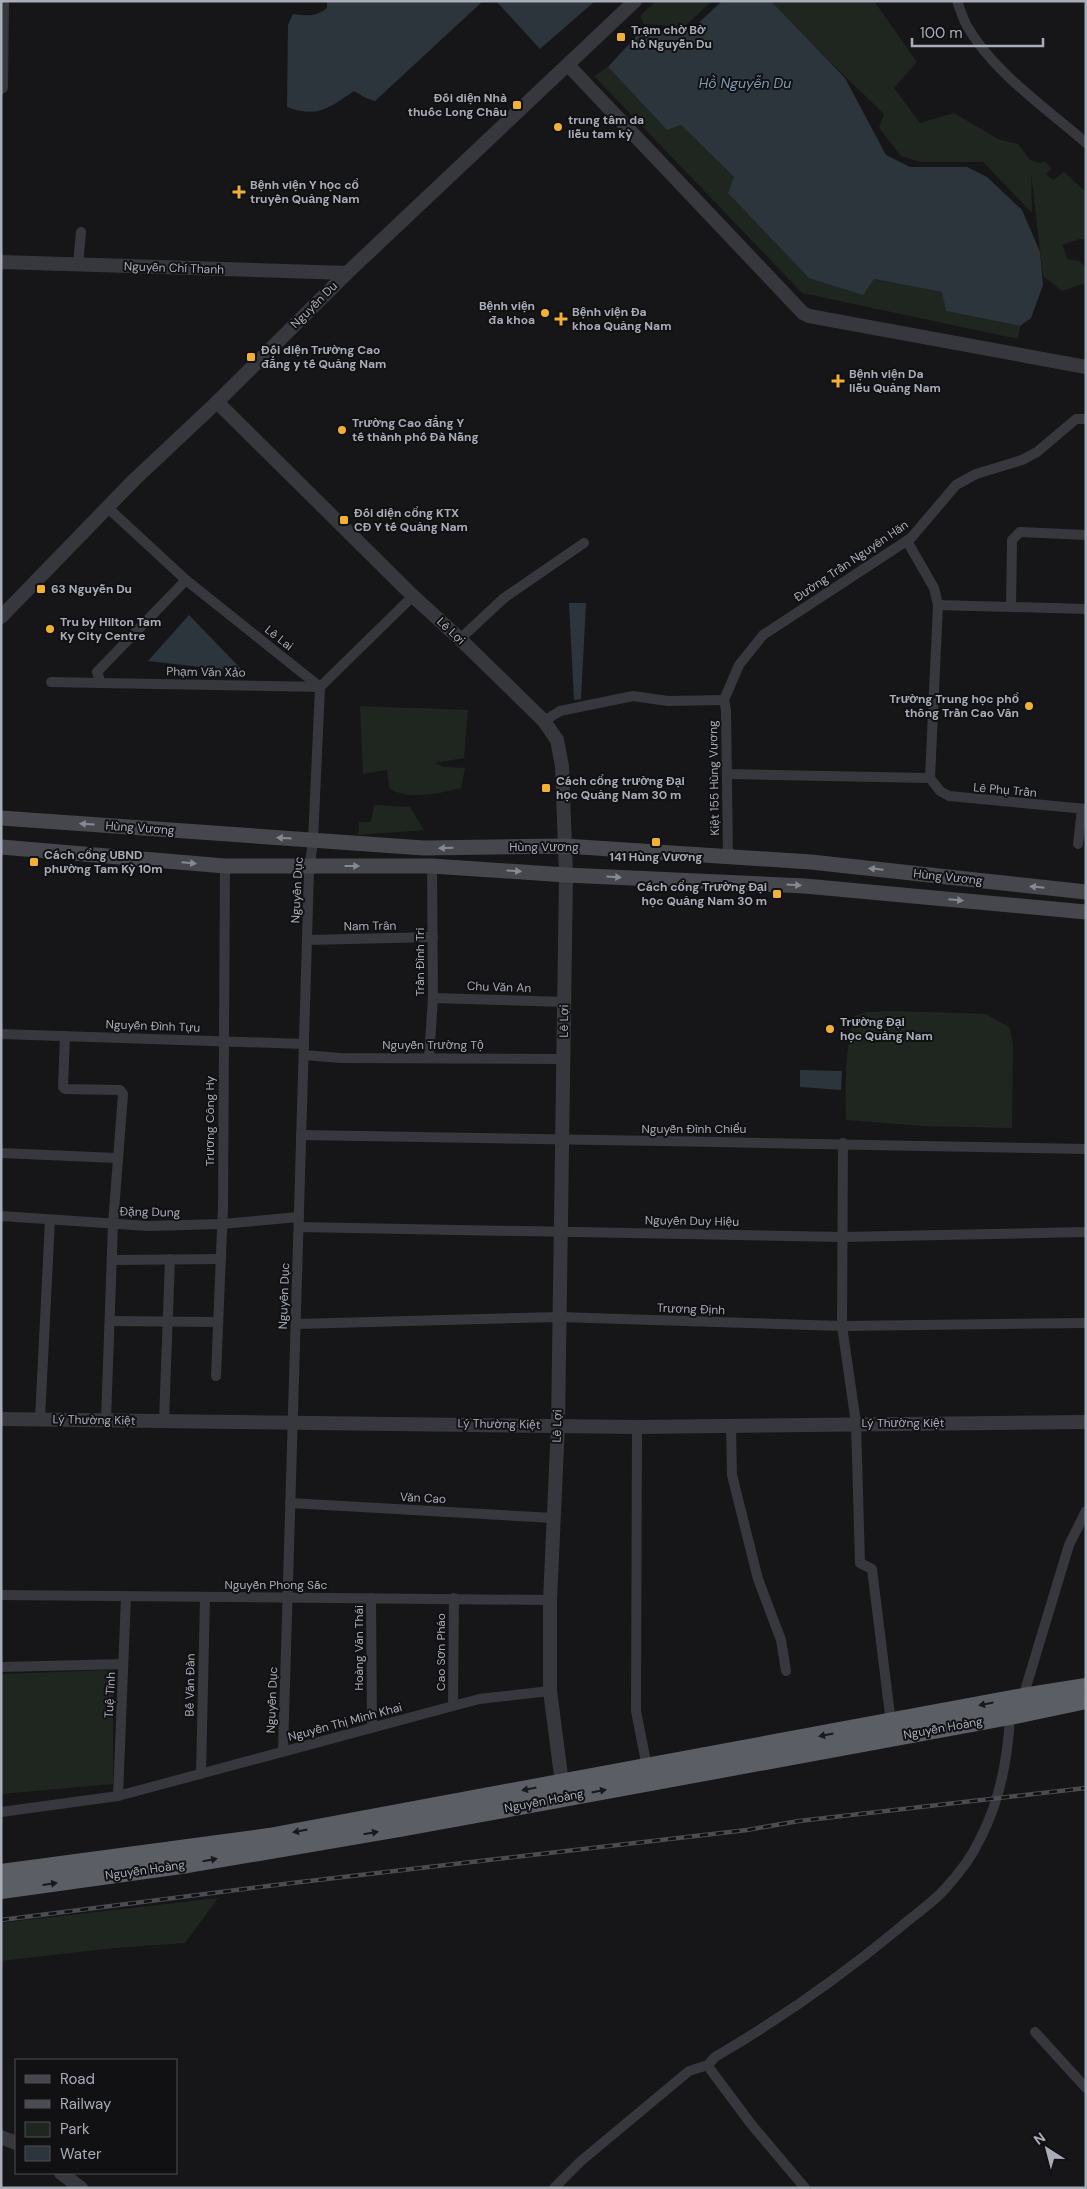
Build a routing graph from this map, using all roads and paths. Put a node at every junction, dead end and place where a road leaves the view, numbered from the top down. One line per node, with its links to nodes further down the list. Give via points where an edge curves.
1 (2, 1): 5 (street)
2 (635, 1): 4 (street, Nguyễn Du)
3 (957, 1): 6 (street, via 966,25 981,47)
4 (568, 65): 10 (street, Nguyễn Du); 11 (street, via 808,316)
5 (1, 87)
6 (1086, 143)
7 (81, 232): 9 (street)
8 (1, 262): 9 (street, Nguyễn Chí Thanh)
9 (78, 265): 10 (street, Nguyễn Chí Thanh)
10 (347, 273): 12 (street, Nguyễn Du)
11 (1086, 367)
12 (217, 402): 14 (street, Nguyễn Du); 19 (street, Lê Lợi)
13 (1086, 419): 16 (street, Đường Trần Nguyên Hãn, via 1076,419 1037,452 1022,460 976,474 956,485)
14 (107, 507): 18 (street, Lê Lai); 23 (street, Nguyễn Du)
15 (1086, 535): 21 (street, via 1020,532 1015,535 1012,540)
16 (907, 541): 20 (street, via 934,588); 28 (street, Đường Trần Nguyên Hãn, via 763,635 739,665)
17 (584, 543): 24 (street, via 504,598)
18 (186, 580): 26 (street, via 97,672); 27 (street, Lê Lai)
19 (413, 596): 24 (street, Lê Lợi); 27 (street)
20 (938, 605): 21 (street); 31 (street)
21 (1011, 607): 22 (street)
22 (1086, 609)
23 (1, 616)
24 (460, 639): 29 (street, Lê Lợi)
25 (51, 682): 26 (street, Phạm Văn Xảo)
26 (101, 683): 27 (street, Phạm Văn Xảo)
27 (320, 687): 34 (street)
28 (724, 700): 29 (street, via 668,701 633,696 560,711); 30 (street, Kiệt 155 Hùng Vương)
29 (544, 721): 36 (street, Lê Lợi, via 557,740 562,766)
30 (727, 774): 31 (street); 38 (street, Kiệt 155 Hùng Vương)
31 (930, 778): 32 (street, Lê Phụ Trần, via 940,791 949,796)
32 (1084, 809): 35 (street)
33 (1, 818): 34 (main road, Hùng Vương, one-way to 33)
34 (313, 841): 36 (main road, Hùng Vương, one-way to 34, via 424,848); 40 (street, Nguyễn Dục)
35 (1078, 844)
36 (565, 846): 38 (main road, Hùng Vương); 42 (street, Lê Lợi)
37 (1, 847): 39 (main road, Hùng Vương, one-way to 39)
38 (728, 856): 43 (main road, Hùng Vương, one-way to 38)
39 (225, 866): 40 (main road, Hùng Vương); 51 (street, Trương Công Hy)
40 (310, 866): 41 (main road, Hùng Vương, one-way to 41); 46 (street, Nguyễn Dục)
41 (432, 866): 42 (main road, Hùng Vương, one-way to 42); 45 (street, Trần Đình Tri)
42 (566, 875): 44 (main road, Hùng Vương, one-way to 44, via 805,886); 48 (street, Lê Lợi)
43 (1086, 892)
44 (1086, 912)
45 (433, 938): 46 (street, Nam Trân); 47 (street, Trần Đình Tri)
46 (307, 940): 52 (street, Nguyễn Dục)
47 (433, 998): 48 (street, Chu Văn An); 54 (street, Trần Đình Tri)
48 (564, 1002): 55 (street, Lê Lợi)
49 (1, 1034): 50 (street, Nguyễn Đình Tựu)
50 (65, 1036): 51 (street, Nguyễn Đình Tựu); 61 (street, via 65,1089 122,1091)
51 (223, 1040): 52 (street, Nguyễn Đình Tựu); 66 (street, Trương Công Hy)
52 (304, 1044): 53 (street, Nguyễn Dục)
53 (304, 1055): 54 (street, Nguyễn Trường Tộ); 56 (street, Nguyễn Dục)
54 (429, 1058): 55 (street, Nguyễn Trường Tộ)
55 (563, 1059): 57 (street, Lê Lợi)
56 (301, 1135): 57 (street, Nguyễn Đình Chiểu); 64 (street, Nguyễn Dục)
57 (562, 1141): 58 (street, Nguyễn Đình Chiểu); 67 (street, Lê Lợi)
58 (843, 1143): 59 (street, Nguyễn Đình Chiểu); 69 (street)
59 (1086, 1149)
60 (1, 1153): 61 (street)
61 (117, 1158): 65 (street)
62 (1, 1216): 63 (street, Đặng Dung)
63 (50, 1220): 65 (street, Đặng Dung); 82 (street)
64 (299, 1222): 66 (street, Đặng Dung); 67 (street, Nguyễn Duy Hiệu); 78 (street, Nguyễn Dục)
65 (113, 1224): 66 (street, Đặng Dung); 72 (street)
66 (222, 1224): 71 (street, Trương Công Hy)
67 (560, 1230): 69 (street, Nguyễn Duy Hiệu); 73 (street, Lê Lợi)
68 (1086, 1232): 69 (street, Nguyễn Duy Hiệu)
69 (842, 1237): 79 (street)
70 (170, 1259): 71 (street); 72 (street); 75 (street)
71 (221, 1259): 76 (street, Trương Công Hy)
72 (113, 1260): 74 (street)
73 (559, 1318): 78 (street, Trương Định); 79 (street, Trương Định); 88 (street, Lê Lợi)
74 (110, 1321): 75 (street); 83 (street)
75 (167, 1322): 76 (street); 84 (street)
76 (218, 1322): 80 (street, Trương Công Hy)
77 (1086, 1323): 79 (street, Trương Định)
78 (296, 1324): 85 (street, Nguyễn Dục)
79 (842, 1326): 87 (street)
80 (216, 1376)
81 (1, 1419): 82 (street, Lý Thường Kiệt)
82 (40, 1419): 83 (street, Lý Thường Kiệt)
83 (106, 1420): 84 (street, Lý Thường Kiệt)
84 (164, 1421): 85 (street, Lý Thường Kiệt)
85 (293, 1422): 88 (street, Lý Thường Kiệt); 91 (street, Nguyễn Dục)
86 (1086, 1422): 87 (street, Lý Thường Kiệt)
87 (856, 1423): 90 (street, Lý Thường Kiệt); 110 (street, via 860,1563 872,1569)
88 (558, 1425): 89 (street, Lý Thường Kiệt); 93 (street, Lê Lợi)
89 (637, 1427): 90 (street, Lý Thường Kiệt); 114 (street, via 636,1711)
90 (731, 1427): 103 (street, via 732,1475 754,1564 781,1640)
91 (290, 1503): 93 (street, Văn Cao); 97 (street, Nguyễn Dục)
92 (1086, 1510): 106 (street, via 1069,1545)
93 (554, 1518): 100 (street, Lê Lợi)
94 (1, 1595): 95 (street, Nguyễn Phong Sắc)
95 (126, 1596): 96 (street, Nguyễn Phong Sắc); 101 (street, Tuệ Tĩnh)
96 (205, 1597): 97 (street, Nguyễn Phong Sắc); 115 (street, Bế Văn Đàn)
97 (288, 1597): 98 (street, Nguyễn Phong Sắc); 113 (street, Nguyễn Dục)
98 (371, 1598): 99 (street, Nguyễn Phong Sắc); 111 (street, Hoàng Văn Thái)
99 (454, 1598): 100 (street, Nguyễn Phong Sắc); 108 (street, Cao Sơn Pháo)
100 (550, 1600): 105 (street, Lê Lợi)
101 (123, 1664): 102 (street); 117 (street, Tuệ Tĩnh)
102 (1, 1667)
103 (786, 1672)
104 (1086, 1687): 106 (highway, Nguyễn Hoàng)
105 (550, 1691): 108 (street, Nguyễn Thị Minh Khai); 116 (street, Lê Lợi)
106 (1023, 1697): 110 (highway, Nguyễn Hoàng, one-way to 110)
107 (1086, 1700): 109 (highway, Nguyễn Hoàng)
108 (453, 1705): 111 (street, Nguyễn Thị Minh Khai)
109 (1010, 1716): 112 (highway, Nguyễn Hoàng); 122 (street, via 1009,1741 996,1799 982,1837 944,1890 851,1968)
110 (892, 1722): 112 (highway, Nguyễn Hoàng, one-way to 112)
111 (372, 1727): 113 (street, Nguyễn Thị Minh Khai)
112 (796, 1747): 114 (highway, Nguyễn Hoàng); 120 (highway, Nguyễn Hoàng, one-way to 112, via 188,1864 400,1828)
113 (283, 1751): 115 (street, Nguyễn Thị Minh Khai)
114 (646, 1767): 116 (highway, Nguyễn Hoàng)
115 (201, 1774): 117 (street, Nguyễn Thị Minh Khai)
116 (562, 1783): 119 (highway, Nguyễn Hoàng, one-way to 119, via 269,1837)
117 (118, 1796): 118 (street, Nguyễn Thị Minh Khai)
118 (1, 1812)
119 (1, 1872)
120 (1, 1890)
121 (1035, 2032): 123 (street)
122 (708, 2064): 128 (street, via 689,2071 581,2161); 129 (street, via 751,2124)
123 (1086, 2088)
124 (1, 2137): 125 (street)
125 (15, 2143)
126 (62, 2174): 127 (street)
127 (81, 2188)
128 (554, 2188)
129 (806, 2188)

